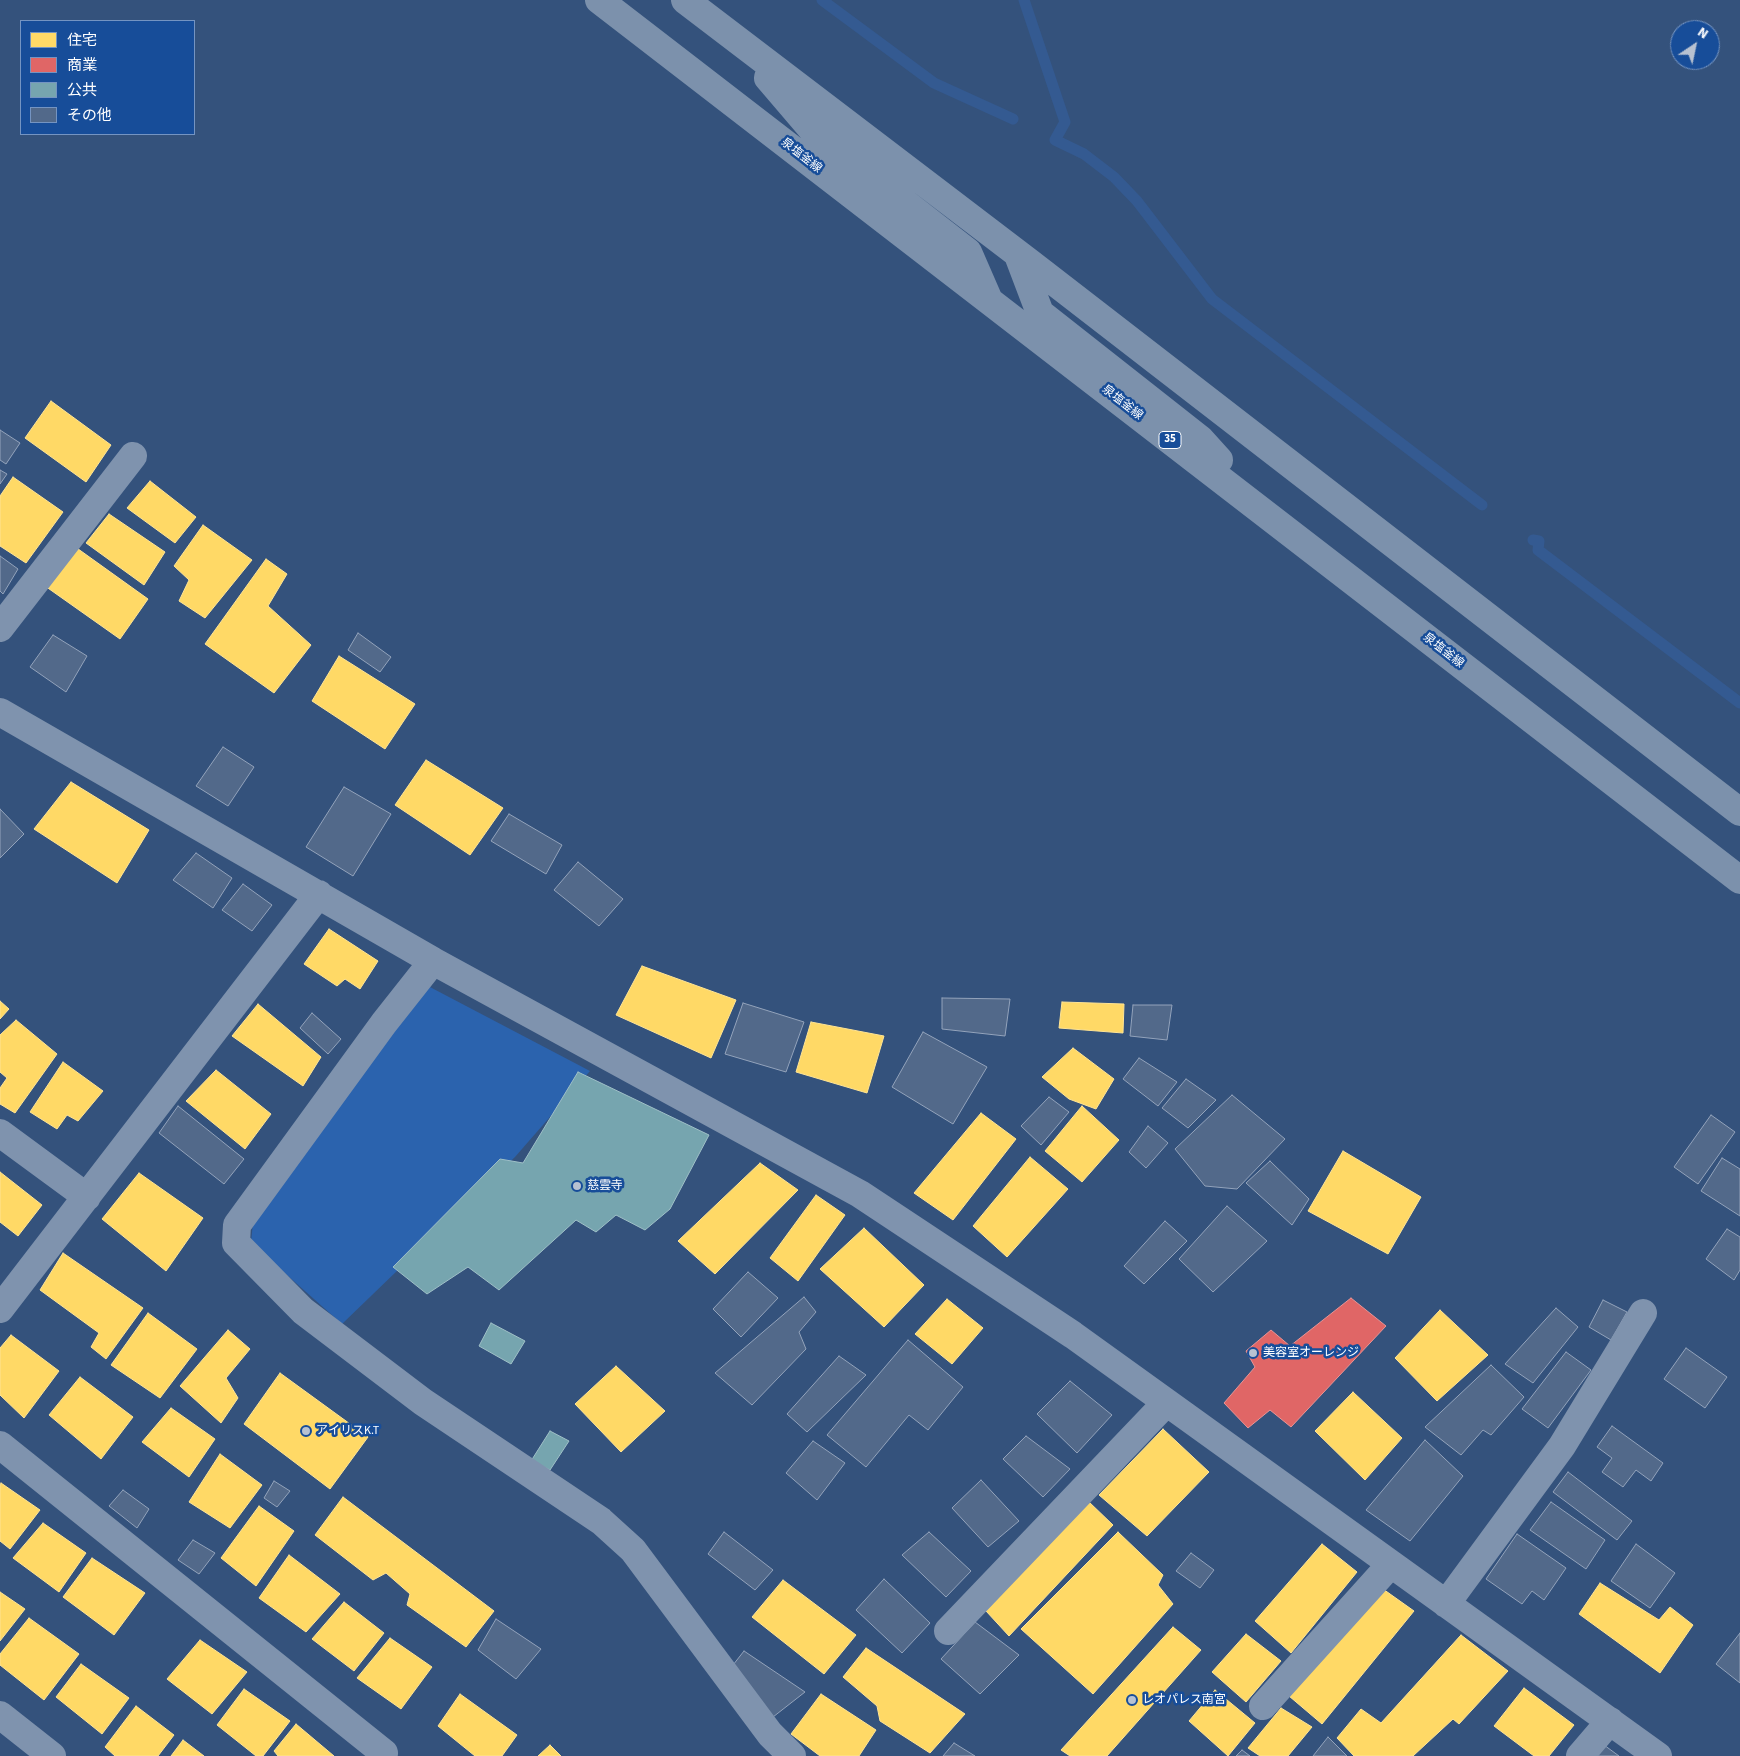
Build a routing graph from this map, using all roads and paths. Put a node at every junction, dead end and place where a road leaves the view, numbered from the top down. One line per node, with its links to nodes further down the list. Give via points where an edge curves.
1 (599, 0): 5 (main road, 泉塩釜線 / 35)
2 (685, 0): 3 (main road)
3 (731, 35): 4 (main road); 5 (main road, via 815,133 968,252)
4 (1018, 255): 7 (main road, via 1040,313 1200,439); 10 (main road)
5 (990, 301): 7 (main road, 泉塩釜線 / 35)
6 (133, 456): 8 (street)
7 (1286, 530): 11 (main road, 泉塩釜線 / 35)
8 (0, 628)
9 (0, 712): 12 (street)
10 (1740, 812)
11 (1740, 880)
12 (319, 894): 13 (street); 15 (street)
13 (434, 961): 18 (street, via 860,1194 1073,1336); 28 (street, via 384,1024 237,1226 236,1243 303,1311 423,1402 593,1515 633,1550 770,1734)
14 (0, 1133): 15 (street)
15 (87, 1197): 16 (street)
16 (0, 1309)
17 (1643, 1312): 21 (street, via 1562,1446)
18 (1166, 1403): 20 (street); 22 (street)
19 (0, 1445): 27 (street, via 384,1753)
20 (1391, 1564): 21 (street); 23 (street)
21 (1446, 1604): 25 (street)
22 (948, 1631)
23 (1263, 1706)
24 (0, 1715): 26 (street)
25 (1610, 1722): 29 (street); 30 (street)
26 (52, 1756)
27 (382, 1756)
28 (792, 1756)
29 (1580, 1756)
30 (1658, 1756)

